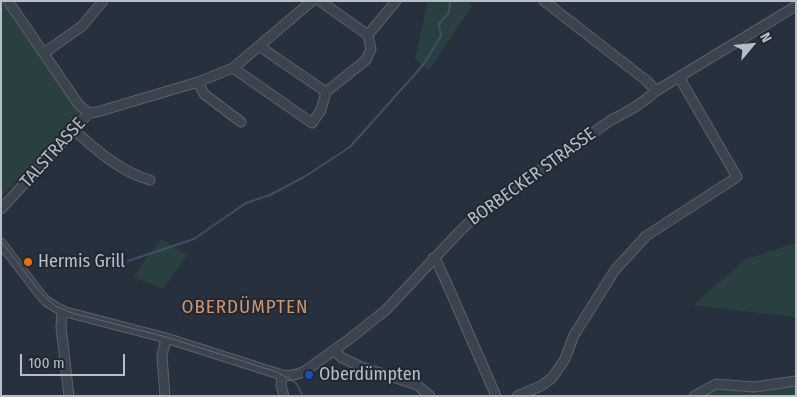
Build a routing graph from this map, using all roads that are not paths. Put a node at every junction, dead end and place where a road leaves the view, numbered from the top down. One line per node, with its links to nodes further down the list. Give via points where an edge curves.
1 (8, 1): 10 (street)
2 (103, 1): 10 (street, via 82,26)
3 (312, 1): 9 (street, TALSTRASSE)
4 (320, 1): 8 (street)
5 (396, 1): 8 (street)
6 (544, 1): 14 (street)
7 (794, 5): 12 (street, BORBECKER STRASSE)
8 (368, 35): 15 (street, via 371,49 366,60)
9 (259, 46): 11 (street, TALSTRASSE); 15 (street)
10 (44, 52): 16 (street, via 79,105)
11 (233, 68): 13 (street, TALSTRASSE); 15 (street, via 312,123 322,110)
12 (679, 77): 14 (street, BORBECKER STRASSE); 33 (street, via 738,177 646,236 615,270 574,335 565,359 552,378)
13 (198, 82): 16 (street, TALSTRASSE); 17 (street, via 204,94)
14 (656, 91): 22 (street, BORBECKER STRASSE, via 646,101 604,125 484,209)
15 (326, 92)
16 (89, 113): 18 (street, TALSTRASSE)
17 (242, 122)
18 (74, 130): 19 (street, via 96,149); 20 (street, TALSTRASSE)
19 (150, 180)
20 (1, 209)
21 (1, 243): 23 (street, via 46,301)
22 (433, 258): 25 (street, BORBECKER STRASSE, via 386,310); 32 (street, via 445,278)
23 (62, 311): 24 (street); 28 (street)
24 (166, 338): 26 (street); 29 (street, via 162,356)
25 (334, 351): 26 (street, BORBECKER STRASSE, via 300,373); 31 (street, via 362,368 417,385)
26 (282, 375): 30 (street)
27 (796, 380): 34 (street, via 754,387 716,384)
28 (69, 396)
29 (165, 396)
30 (284, 396)
31 (430, 396)
32 (496, 396)
33 (517, 396)
34 (694, 396)

